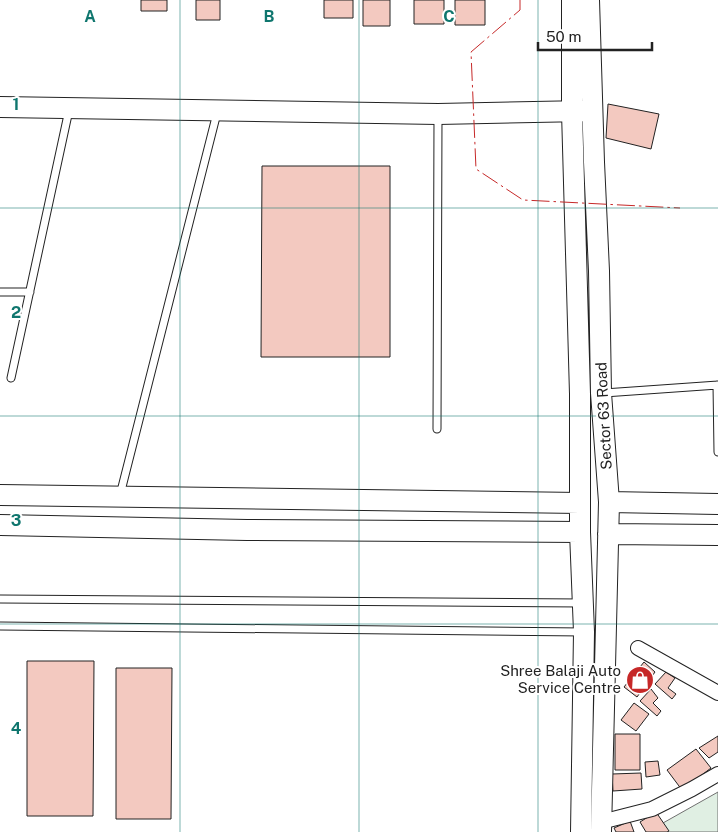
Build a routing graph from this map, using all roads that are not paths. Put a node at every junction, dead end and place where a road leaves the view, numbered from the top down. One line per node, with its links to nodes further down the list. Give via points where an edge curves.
1 (572, 0): 7 (street, Sector 63 Road)
2 (589, 0): 5 (street, Sector 63 Road)
3 (0, 107): 4 (street)
4 (70, 109): 6 (street); 10 (lane)
5 (592, 110): 7 (street); 13 (street, Sector 63 Road)
6 (217, 112): 8 (street); 17 (lane)
7 (572, 112): 8 (street); 19 (street, Sector 63 Road)
8 (438, 114): 14 (lane)
9 (0, 292): 10 (lane)
10 (30, 292): 11 (lane)
11 (11, 378)
12 (717, 385): 13 (lane); 15 (lane)
13 (601, 393): 18 (street, Sector 63 Road)
14 (437, 429)
15 (718, 452)
16 (0, 495): 17 (street)
17 (120, 495): 19 (street)
18 (609, 502): 20 (street); 23 (street, Sector 63 Road)
19 (580, 503): 22 (street, Sector 63 Road)
20 (718, 504)
21 (0, 525): 22 (street)
22 (580, 532): 26 (street, Sector 63 Road)
23 (608, 534): 24 (street); 32 (street, Sector 63 Road)
24 (718, 534)
25 (0, 599): 26 (lane)
26 (583, 603): 28 (street, Sector 63 Road)
27 (0, 626): 28 (lane)
28 (584, 632): 33 (street, Sector 63 Road)
29 (638, 648): 30 (street)
30 (718, 693)
31 (718, 774): 32 (street, via 652,809)
32 (601, 827)
33 (582, 832)

